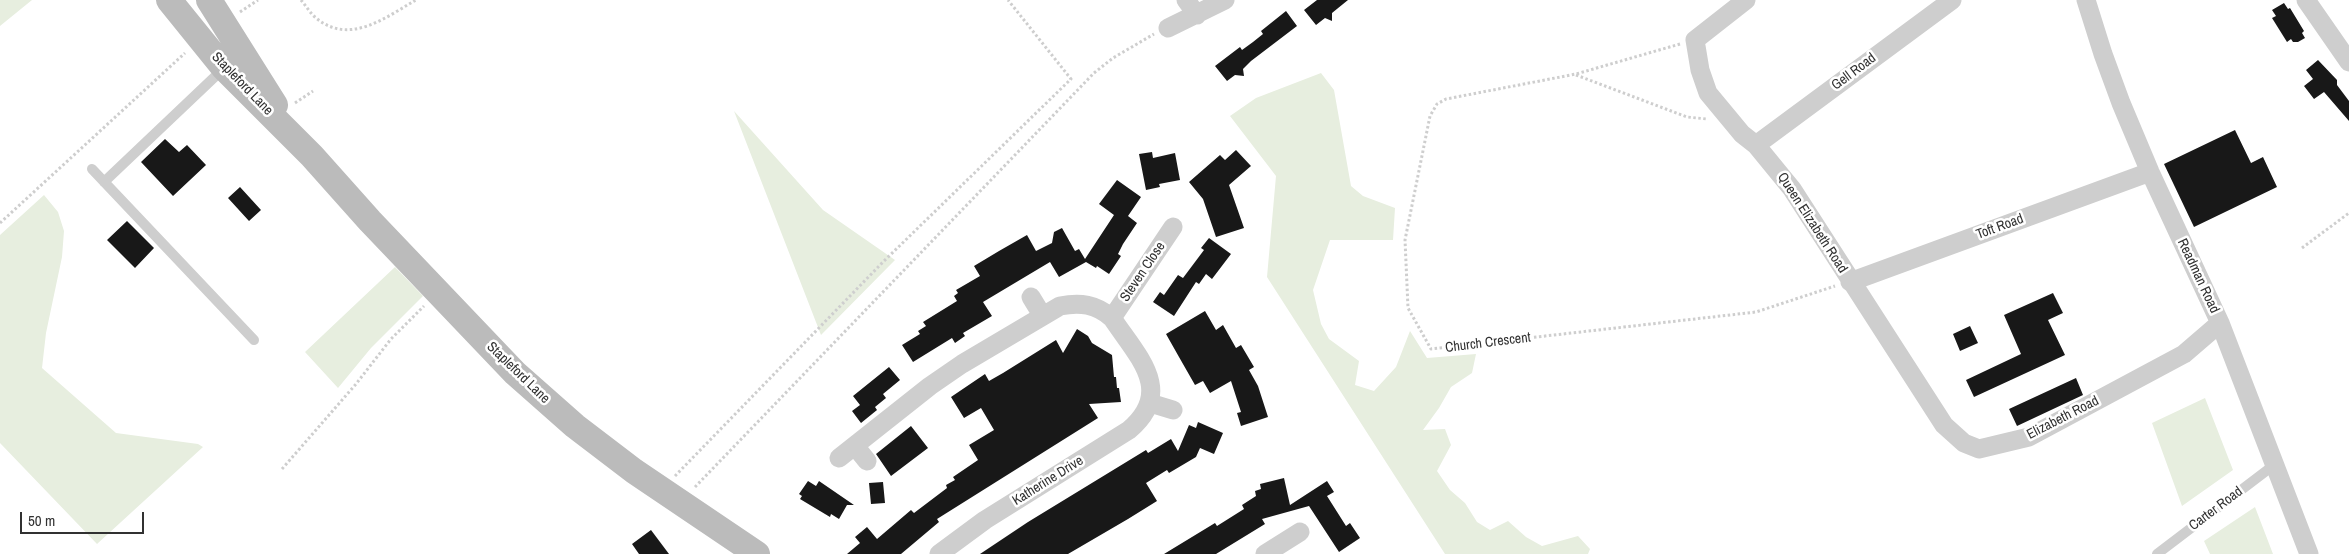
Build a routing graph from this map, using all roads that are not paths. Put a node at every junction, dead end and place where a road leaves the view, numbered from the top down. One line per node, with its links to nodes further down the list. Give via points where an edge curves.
1 (169, 0): 11 (main road, Stapleford Lane)
2 (181, 0): 11 (lane)
3 (209, 0): 15 (main road, Stapleford Lane, via 280,113)
4 (1225, 0): 9 (street)
5 (1746, 0): 14 (street, Queen Elizabeth Road, via 1695,40 1708,92 1742,134)
6 (1952, 0): 14 (street, Gell Road)
7 (2086, 0): 17 (street, Readman Road, via 2103,54)
8 (2306, 0): 12 (street)
9 (1192, 7): 10 (street)
10 (1168, 28)
11 (198, 36): 13 (main road, Stapleford Lane)
12 (2347, 53)
13 (224, 68): 15 (main road, Stapleford Lane); 18 (lane)
14 (1756, 145): 20 (street, Queen Elizabeth Road, via 1792,189)
15 (312, 156): 34 (main road, Stapleford Lane, via 515,373 568,420 634,471)
16 (92, 169): 18 (lane)
17 (2150, 172): 20 (street, Toft Road); 24 (street, Readman Road)
18 (104, 182): 25 (lane)
19 (1173, 227): 23 (street, Steven Close)
20 (1850, 282): 24 (street, Elizabeth Road, via 1944,425 1964,444 1979,449 2029,437)
21 (1031, 297): 22 (street)
22 (1042, 315): 23 (street, via 1073,303 1096,307); 28 (street, via 930,386)
23 (1112, 318): 26 (street, via 1150,379)
24 (2226, 330): 31 (street, Readman Road)
25 (254, 340)
26 (1150, 403): 27 (street); 35 (street, Katherine Drive, via 1129,430 985,520)
27 (1173, 410)
28 (855, 446): 29 (street); 30 (street)
29 (839, 458)
30 (867, 461)
31 (2274, 464): 36 (lane, Carter Road); 37 (street, Readman Road)
32 (1300, 532): 33 (street)
33 (1276, 551)
34 (757, 554)
35 (939, 554)
36 (2157, 554)
37 (2309, 554)

